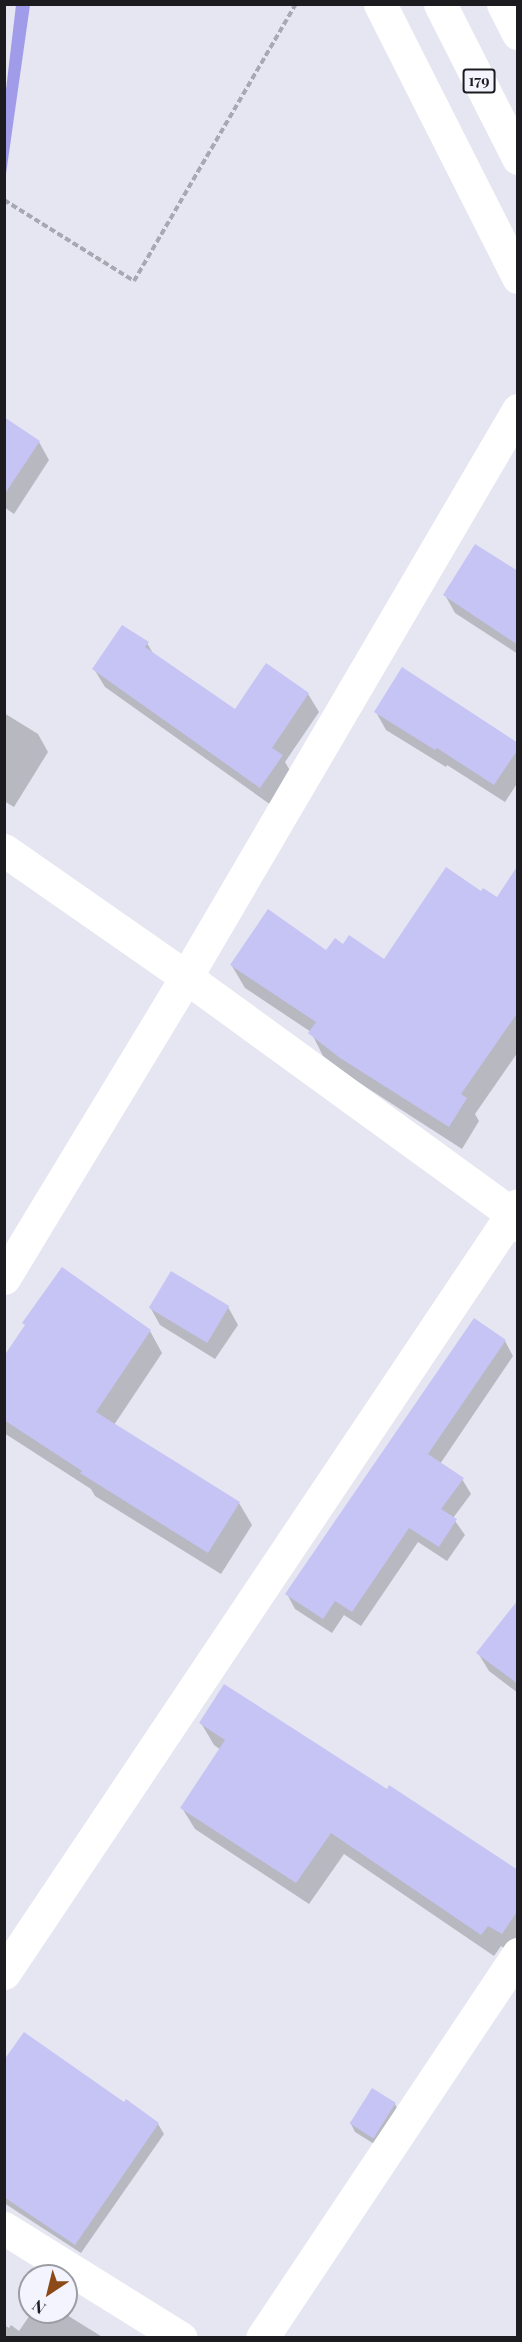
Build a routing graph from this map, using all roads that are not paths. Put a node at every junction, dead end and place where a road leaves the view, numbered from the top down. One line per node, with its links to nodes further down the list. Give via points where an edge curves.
1 (380, 4): 6 (main road)
2 (440, 4): 5 (main road, 179)
3 (503, 4): 4 (main road)
4 (518, 33)
5 (518, 158)
6 (518, 277)
7 (518, 410): 9 (main road)
8 (4, 850): 9 (main road)
9 (186, 977): 10 (main road); 11 (main road)
10 (516, 1215): 13 (main road)
11 (4, 1278)
12 (518, 1954): 16 (main road)
13 (4, 1973)
14 (4, 2228): 15 (main road)
15 (181, 2337)
16 (262, 2337)

